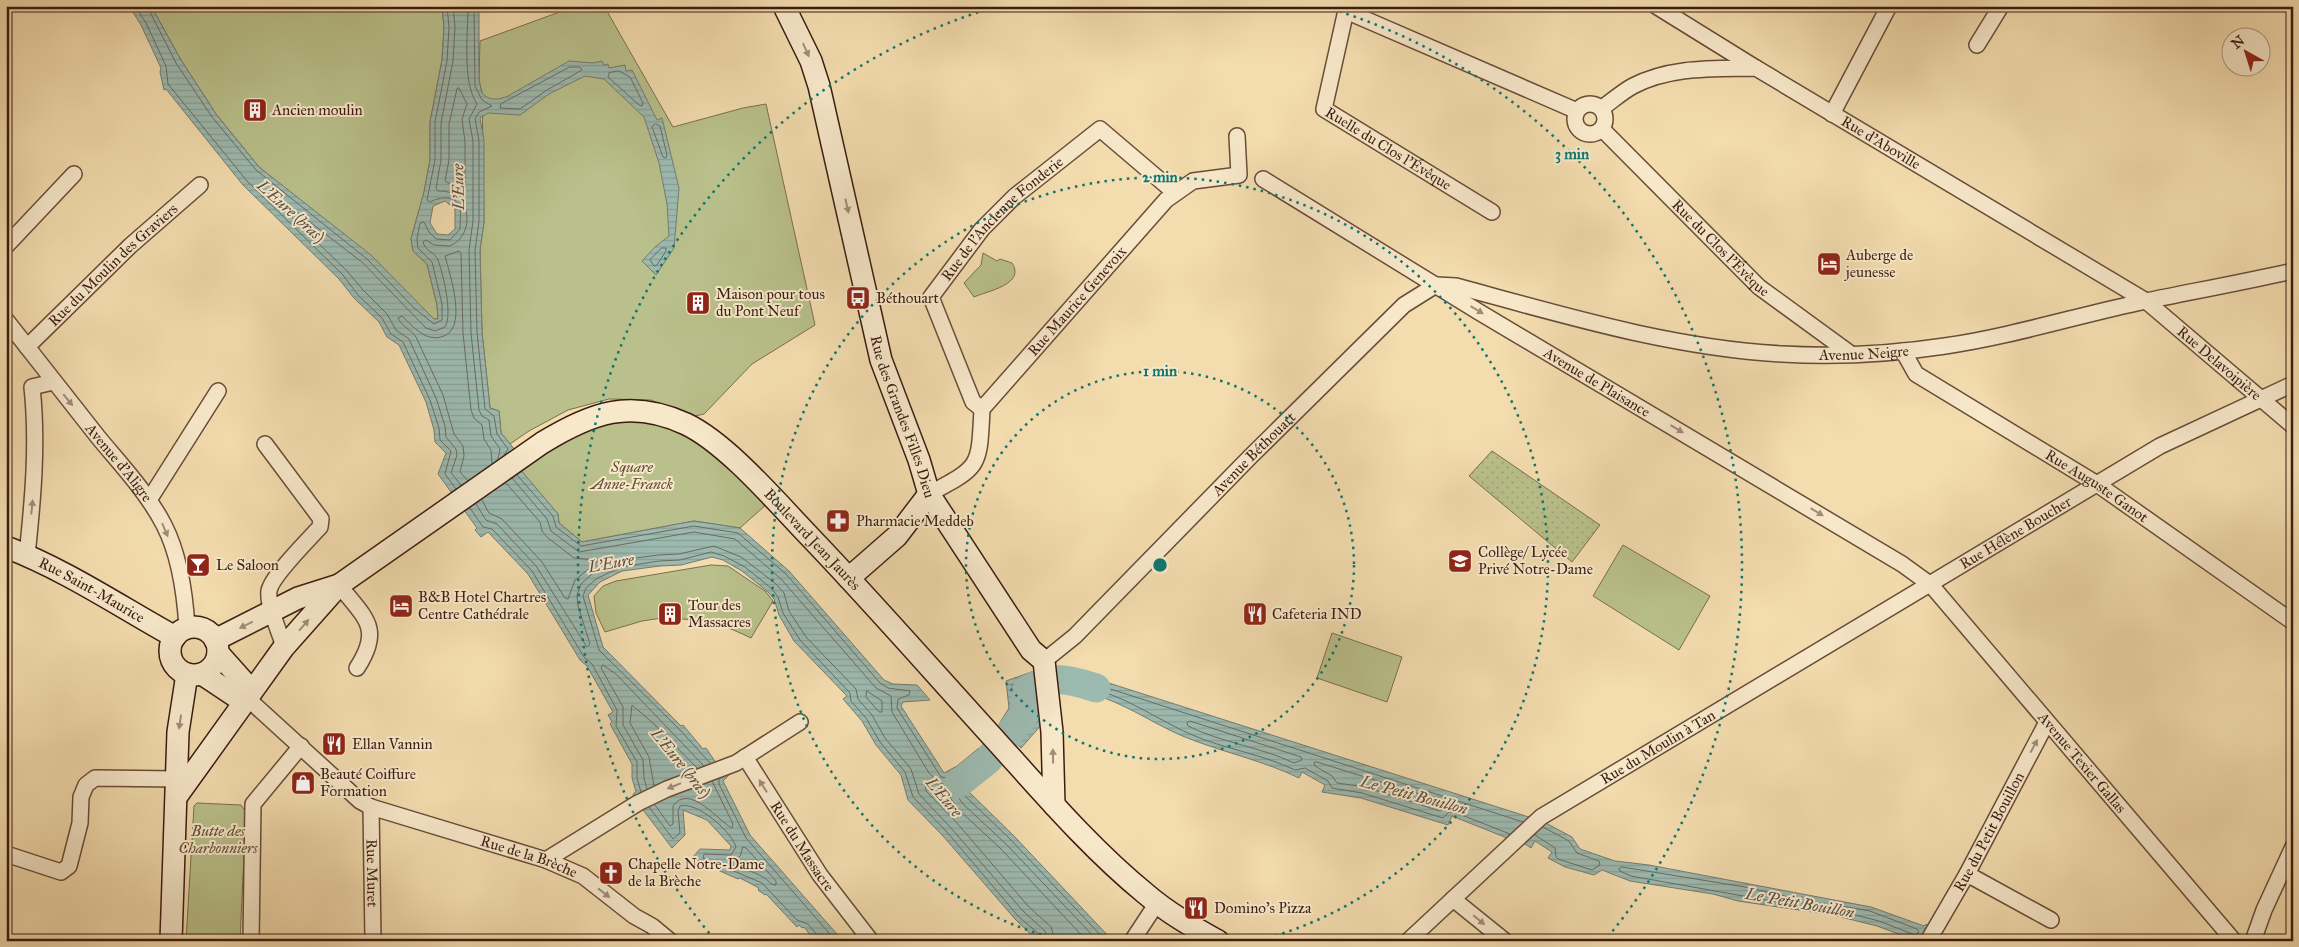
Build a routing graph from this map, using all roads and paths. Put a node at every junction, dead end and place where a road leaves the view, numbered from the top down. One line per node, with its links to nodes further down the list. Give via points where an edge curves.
1 (784, 6): 34 (main road, Rue des Grandes Filles Dieu, one-way to 34, via 811,61 823,100 881,360)
2 (1656, 6): 7 (street, Rue d'Aboville)
3 (1889, 6): 10 (street)
4 (2001, 6): 6 (street)
5 (1347, 9): 9 (street); 17 (street, Ruelle du Clos l'Évêque, via 1324,109)
6 (1977, 45)
7 (1756, 68): 8 (street, via 1693,70 1657,76 1632,86); 10 (street, Rue d'Aboville)
8 (1602, 108): 9 (street, via 1589,103); 11 (street, via 1606,121)
9 (1577, 111): 11 (street, via 1576,124 1581,130 1590,134)
10 (1832, 114): 21 (street, Rue d'Aboville)
11 (1602, 129): 25 (street, Rue du Clos l'Évêque, via 1759,286)
12 (1237, 136): 16 (street, Rue Maurice Genevoix, via 1239,175 1192,181)
13 (74, 174): 18 (street)
14 (1263, 179): 20 (street, Avenue de Plaisance)
15 (200, 185): 23 (street, Rue du Moulin des Graviers, via 130,246)
16 (1174, 192): 30 (street, Rue Maurice Genevoix); 30 (street, Rue de l'Ancienne Fonderie, via 1100,129 1014,197 982,230 931,297 973,402)
17 (1492, 212)
18 (6, 246)
19 (2293, 271): 21 (street, Avenue Neigre)
20 (1436, 285): 25 (street, Avenue Neigre, via 1456,286 1646,336 1782,354); 40 (street, Avenue de Plaisance, one-way to 40, via 1894,558); 46 (street, Avenue Béthouart, via 1404,305 1350,357)
21 (2146, 301): 24 (street, Avenue Neigre, via 1965,342); 29 (street, Rue Delavoipière)
22 (6, 320): 23 (street, Avenue d'Aligre)
23 (27, 347): 26 (street, Avenue d'Aligre)
24 (1903, 351): 25 (street, Avenue Neigre); 33 (street, Rue Auguste Ganot, via 1916,374)
25 (1851, 354)
26 (53, 382): 35 (street, Avenue d'Aligre, one-way to 35); 37 (street, one-way to 26, via 34,489 35,411 32,387)
27 (2293, 384): 29 (street, Rue Hélène Boucher)
28 (218, 391): 35 (street)
29 (2260, 398): 31 (street, Rue Delavoipière); 33 (street, Rue Hélène Boucher, via 2160,446)
30 (982, 409): 34 (street, via 981,441 975,463 966,474)
31 (2293, 426)
32 (265, 444): 41 (street, via 322,519 320,527 269,589)
33 (2097, 484): 40 (street, Rue Hélène Boucher); 42 (street, Rue Auguste Ganot)
34 (929, 494): 38 (main road, via 897,536); 46 (main road, Rue des Grandes Filles Dieu, via 1031,650)
35 (149, 500): 43 (street, Avenue d'Aligre, one-way to 43, via 175,554 185,597)
36 (6, 547): 37 (main road, Rue Saint-Maurice)
37 (27, 555): 43 (main road, Rue Saint-Maurice)
38 (849, 578): 39 (main road, Boulevard Jean Jaurès, via 711,439 677,420 645,411 620,411 574,423); 55 (main road, Boulevard Jean Jaurès)
39 (339, 585): 41 (main road, via 298,598); 45 (main road, one-way to 39); 47 (street, via 370,627 370,644)
40 (1930, 585): 51 (street, Avenue Texier Gallas); 61 (street, Rue du Moulin à Tan, via 1541,817)
41 (273, 611): 44 (main road, one-way to 44); 45 (street)
42 (2293, 622)
43 (181, 633): 44 (main road, via 205,630); 48 (main road, via 170,651 172,658 175,665)
44 (217, 646): 48 (main road, via 213,666); 49 (main road)
45 (284, 647): 49 (main road)
46 (1045, 665): 55 (main road, one-way to 46, via 1052,732)
47 (357, 668)
48 (195, 674): 49 (main road); 54 (main road, one-way to 54, via 178,732)
49 (247, 697): 52 (street, Rue de la Brèche); 54 (main road)
50 (800, 722): 53 (street)
51 (2047, 722): 60 (street, Rue du Petit Bouillon, one-way to 51); 74 (street, Avenue Texier Gallas)
52 (301, 746): 56 (street, Rue de la Brèche, via 347,790); 65 (street, via 253,804)
53 (741, 760): 59 (street, one-way to 59, via 638,803); 68 (street, Rue du Massacre, one-way to 53, via 820,875)
54 (177, 788): 58 (street, via 95,778 86,785 80,797 80,823 68,866 61,872); 64 (main road)
55 (1054, 805): 62 (main road, Boulevard Jean Jaurès)
56 (371, 806): 59 (street, Rue de la Brèche); 66 (street, Rue Muret)
57 (2293, 847): 75 (street)
58 (6, 854)
59 (546, 860): 67 (street, Rue de la Brèche, one-way to 67, via 583,876)
60 (1967, 874): 63 (street); 73 (street, Rue du Petit Bouillon)
61 (1453, 898): 71 (street, Rue du Moulin à Tan); 72 (street, one-way to 72)
62 (1157, 903): 69 (street); 70 (main road, Boulevard Jean Jaurès)
63 (2052, 920)
64 (171, 941)
65 (251, 941)
66 (373, 941)
67 (670, 941)
68 (871, 941)
69 (1132, 941)
70 (1218, 941)
71 (1408, 941)
72 (1505, 941)
73 (1928, 941)
74 (2234, 941)
75 (2253, 941)

